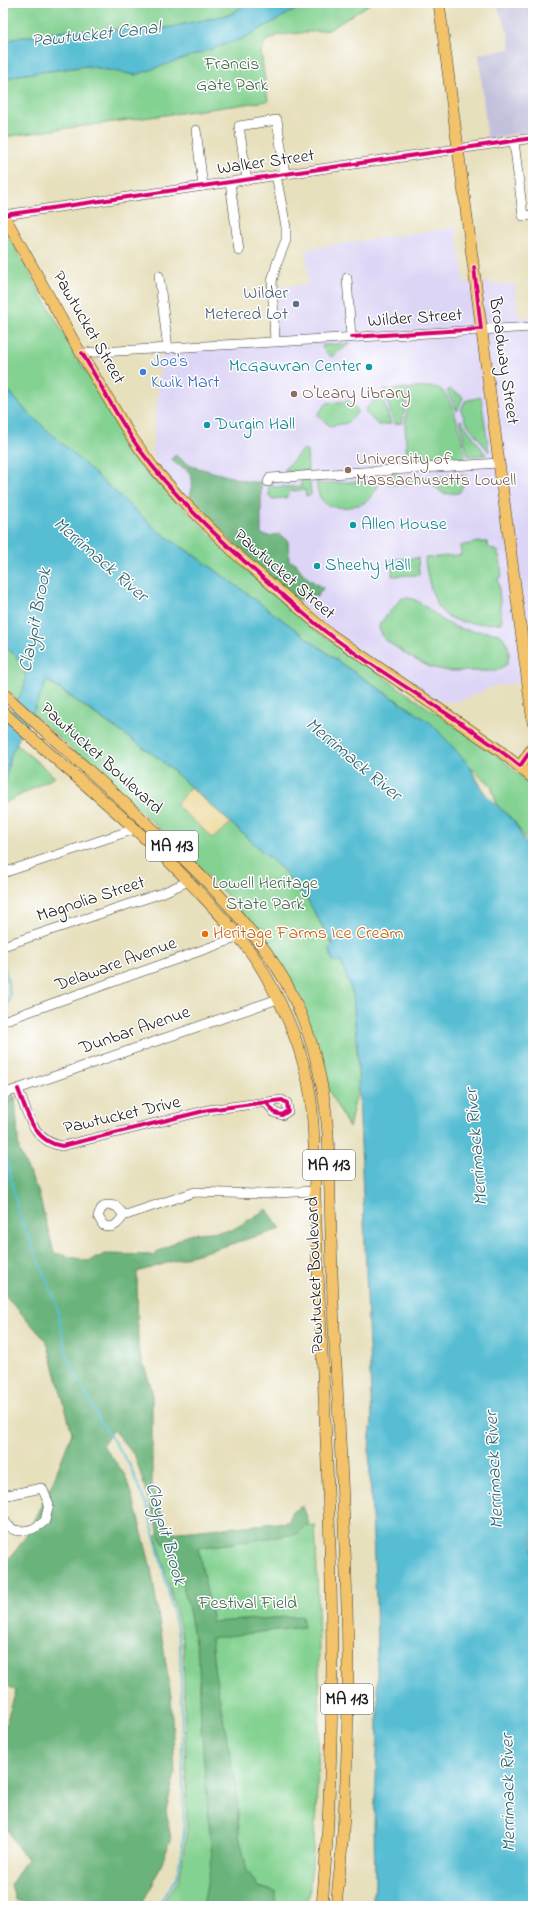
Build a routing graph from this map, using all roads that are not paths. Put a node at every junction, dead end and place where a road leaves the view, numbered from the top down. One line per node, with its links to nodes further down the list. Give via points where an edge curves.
1 (439, 3): 5 (main road, Broadway Street)
2 (196, 130): 9 (street)
3 (533, 138): 4 (street, Walker Street)
4 (514, 141): 5 (street, Walker Street); 11 (street, via 523,216)
5 (459, 149): 6 (street, Walker Street); 16 (main road, Broadway Street)
6 (281, 175): 7 (street, Walker Street); 7 (street, via 276,120 239,126); 18 (street, via 286,240 272,281)
7 (247, 180): 8 (street, Walker Street)
8 (230, 182): 9 (street, Walker Street); 12 (street)
9 (203, 186): 10 (street, Walker Street)
10 (3, 214): 20 (main road, Pawtucket Street)
11 (533, 215)
12 (239, 251)
13 (159, 276): 19 (street)
14 (347, 278): 17 (street)
15 (533, 327): 16 (street, Wilder Street)
16 (481, 329): 17 (street, Wilder Street); 21 (main road, Broadway Street)
17 (351, 337): 18 (street, Wilder Street)
18 (275, 341): 19 (street, Wilder Street)
19 (168, 349): 20 (street, Wilder Street)
20 (82, 353): 27 (main road, Pawtucket Street, via 130,435 153,467 193,512 238,555 327,632)
21 (499, 463): 22 (street, via 270,478); 25 (main road, Broadway Street)
22 (268, 482)
23 (3, 693): 44 (main road, Pawtucket Boulevard / MA 113, via 171,846 248,928 285,981 315,1055 324,1094 328,1134 347,1643 348,1744)
24 (5, 714): 29 (main road, Pawtucket Boulevard / MA 113)
25 (533, 723)
26 (533, 746): 27 (main road)
27 (520, 766): 28 (main road, Pawtucket Street)
28 (533, 778)
29 (135, 829): 30 (street); 31 (main road, Pawtucket Boulevard / MA 113)
30 (3, 873)
31 (188, 881): 32 (main road, Pawtucket Boulevard / MA 113); 33 (street, Magnolia Street, via 162,893)
32 (239, 937): 34 (main road, Pawtucket Boulevard / MA 113, via 265,974); 35 (street, Delaware Avenue)
33 (3, 946)
34 (278, 999): 36 (street, Dunbar Avenue); 39 (main road, Pawtucket Boulevard / MA 113, via 299,1049 308,1082 314,1131)
35 (3, 1021)
36 (18, 1089): 37 (street, Dunbar Avenue); 38 (street, Pawtucket Drive, via 33,1126 40,1136 50,1143 62,1146 208,1110)
37 (3, 1094)
38 (266, 1102)
39 (315, 1191): 40 (street, via 257,1194 195,1192); 43 (main road, Pawtucket Boulevard / MA 113, via 332,1620 332,1740)
40 (124, 1215)
41 (3, 1496): 42 (street, via 42,1488 49,1504 44,1521 25,1532 10,1528)
42 (3, 1517)
43 (322, 1906)
44 (336, 1906)

